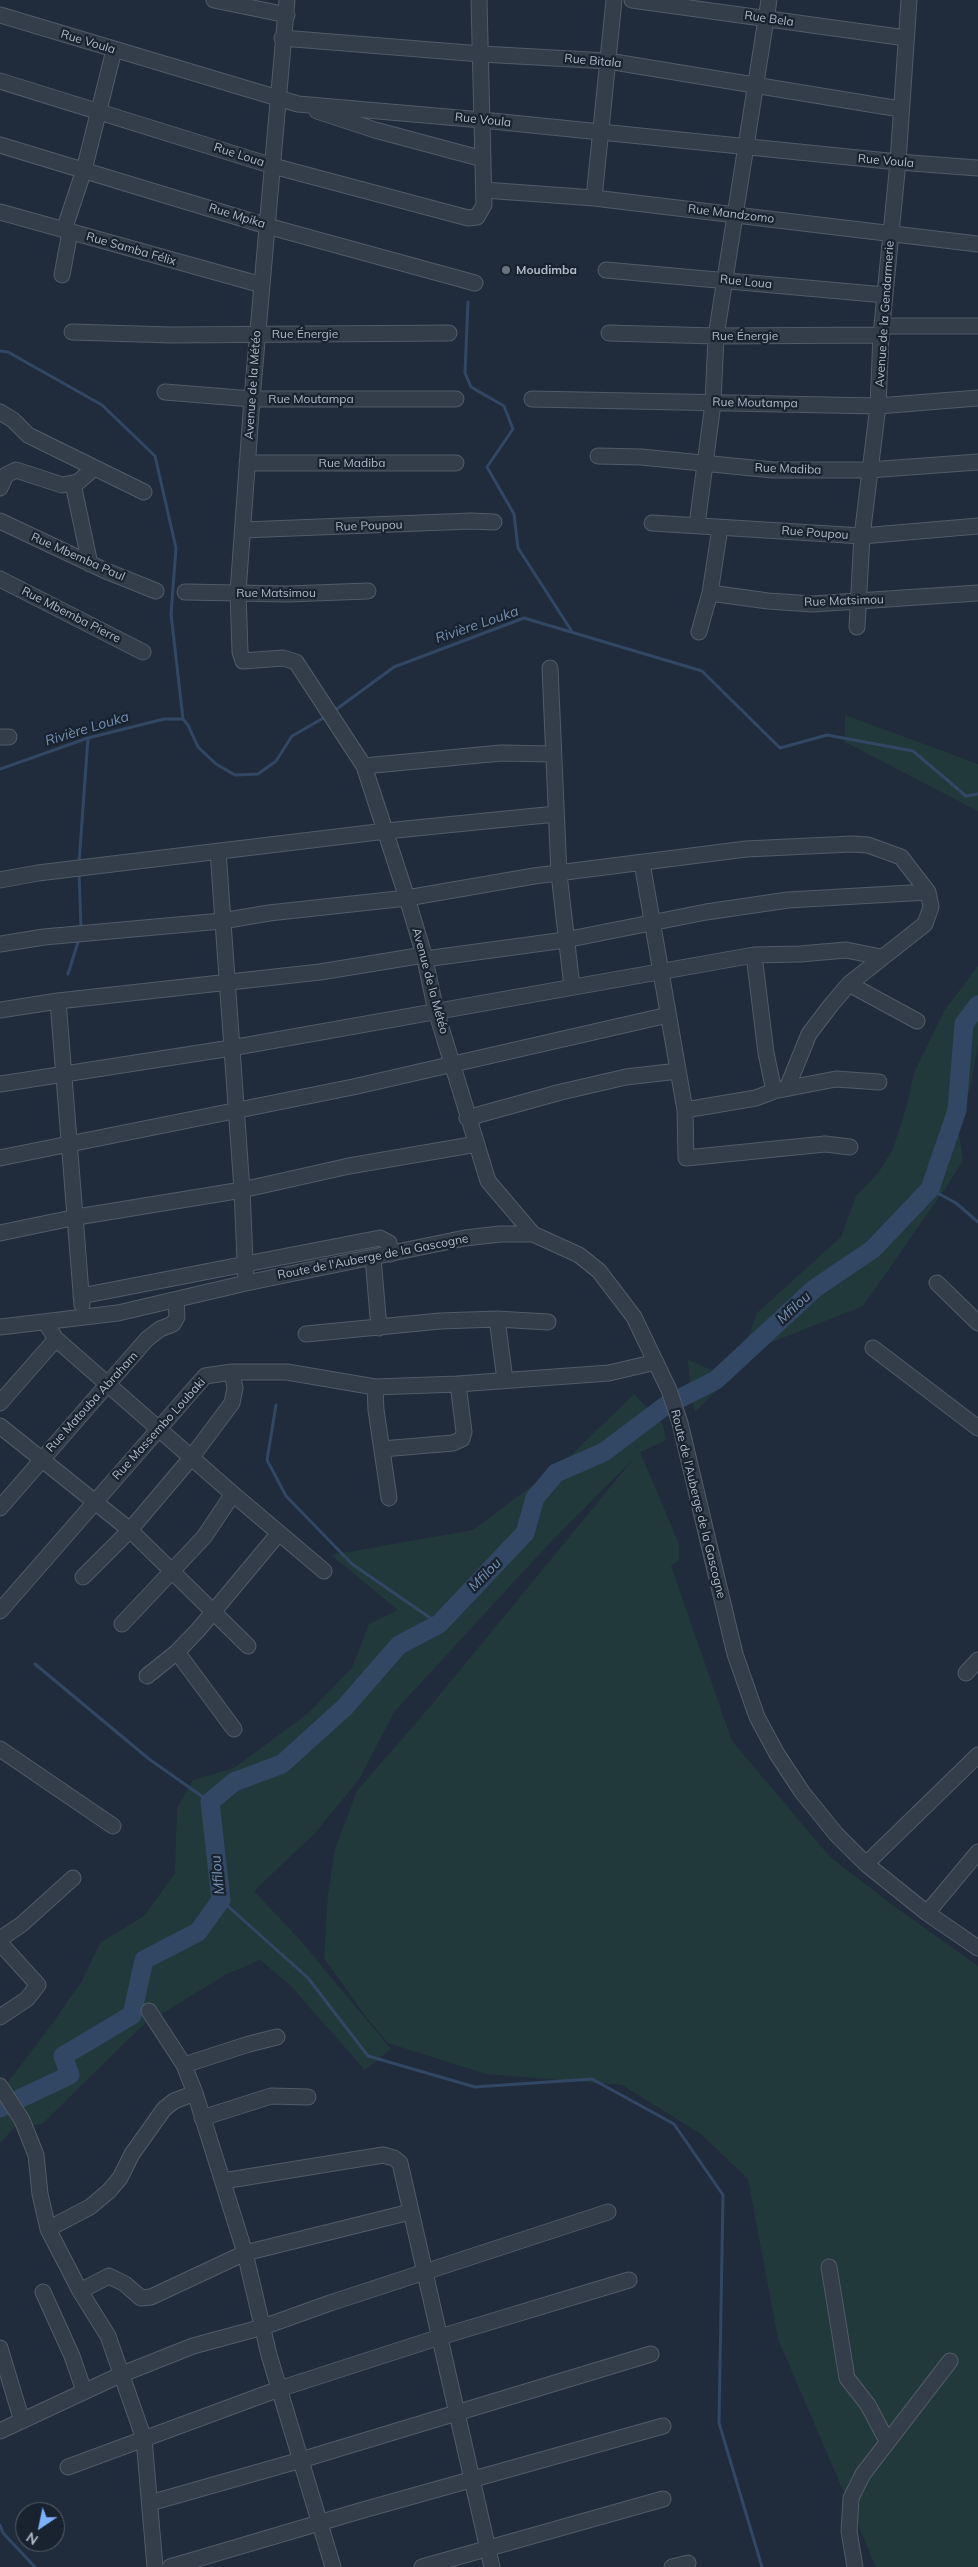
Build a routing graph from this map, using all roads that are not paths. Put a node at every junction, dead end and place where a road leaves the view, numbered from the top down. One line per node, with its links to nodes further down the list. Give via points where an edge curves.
1 (214, 0): 7 (street)
2 (478, 0): 13 (street)
3 (614, 0): 14 (street)
4 (632, 0): 9 (street, Rue Bela)
5 (769, 0): 9 (street)
6 (909, 0): 11 (street, Avenue de la Gendarmerie)
7 (287, 7): 10 (street, Avenue de la Météo)
8 (0, 15): 12 (street, Rue Voula)
9 (766, 19): 11 (street, Rue Bela); 16 (street)
10 (282, 38): 13 (street, Rue Bitala); 17 (street, Avenue de la Météo)
11 (906, 38): 19 (street, Avenue de la Gendarmerie)
12 (114, 50): 17 (street, Rue Voula); 20 (street)
13 (481, 54): 14 (street, Rue Bitala); 21 (street)
14 (608, 61): 16 (street, Rue Bitala); 22 (street)
15 (0, 81): 20 (street, Rue Loua)
16 (757, 84): 19 (street, Rue Bitala); 24 (street)
17 (278, 100): 18 (street, Rue Voula); 27 (street, Avenue de la Météo)
18 (298, 104): 21 (street, Rue Voula); 25 (street, via 375,130)
19 (900, 109): 26 (street, Avenue de la Gendarmerie)
20 (98, 111): 27 (street, Rue Loua); 29 (street)
21 (482, 120): 22 (street, Rue Voula); 25 (street)
22 (599, 132): 24 (street, Rue Voula); 31 (street)
23 (0, 146): 29 (street, Rue Mpika)
24 (745, 147): 26 (street, Rue Voula); 33 (street)
25 (483, 159): 30 (street)
26 (898, 162): 28 (street, Rue Voula); 36 (street, Avenue de la Gendarmerie)
27 (273, 166): 30 (street, Rue Loua, via 468,218 480,215); 34 (street, Avenue de la Météo)
28 (978, 168)
29 (84, 170): 34 (street, Rue Mpika); 35 (street)
30 (484, 190): 31 (street, Rue Mandzomo)
31 (594, 198): 33 (street, Rue Mandzomo)
32 (0, 212): 35 (street, Rue Samba Félix)
33 (736, 214): 36 (street, Rue Mandzomo); 40 (street)
34 (266, 226): 41 (street, Rue Mpika); 42 (street, Avenue de la Météo)
35 (67, 231): 39 (street); 42 (street, Rue Samba Félix)
36 (891, 234): 37 (street, Rue Mandzomo); 43 (street, Avenue de la Gendarmerie)
37 (978, 244)
38 (606, 270): 40 (street, Rue Loua)
39 (62, 275)
40 (727, 280): 43 (street, Rue Loua); 50 (street)
41 (475, 283)
42 (262, 285): 47 (street, Avenue de la Météo)
43 (885, 295): 45 (street, Avenue de la Gendarmerie)
44 (978, 326): 45 (street, Rue Énergie)
45 (882, 330): 50 (street, Rue Énergie); 57 (street, Avenue de la Gendarmerie)
46 (72, 332): 47 (street, Rue Énergie, via 171,336)
47 (257, 333): 48 (street, Rue Énergie); 55 (street, Avenue de la Météo)
48 (449, 333)
49 (609, 333): 50 (street, Rue Énergie)
50 (716, 336): 56 (street)
51 (165, 392): 55 (street, Rue Moutampa)
52 (532, 398): 56 (street, Rue Moutampa)
53 (978, 398): 57 (street, Rue Moutampa)
54 (456, 399): 55 (street, Rue Moutampa)
55 (252, 400): 61 (street, Avenue de la Météo)
56 (713, 403): 57 (street, Rue Moutampa); 63 (street)
57 (878, 406): 65 (street, Avenue de la Gendarmerie)
58 (0, 412): 64 (street, via 28,435)
59 (598, 456): 63 (street, Rue Madiba)
60 (978, 462): 65 (street, Rue Madiba)
61 (247, 463): 62 (street, Rue Madiba); 75 (street, Avenue de la Météo)
62 (456, 463)
63 (706, 464): 65 (street, Rue Madiba, via 773,470); 72 (street)
64 (93, 469): 66 (street); 68 (street)
65 (869, 470): 76 (street, Avenue de la Gendarmerie)
66 (73, 484): 67 (street, via 52,483 16,470 6,475); 77 (street)
67 (0, 488)
68 (144, 492)
69 (0, 521): 77 (street, Rue Mbemba Paul)
70 (494, 522): 75 (street, Rue Poupou)
71 (652, 523): 72 (street, Rue Poupou)
72 (697, 525): 74 (street, Rue Poupou)
73 (978, 526): 76 (street, Rue Poupou)
74 (720, 528): 76 (street, Rue Poupou); 83 (street)
75 (243, 530): 82 (street, Avenue de la Météo)
76 (862, 536): 85 (street, Avenue de la Gendarmerie)
77 (90, 564): 79 (street, Rue Mbemba Paul)
78 (0, 579): 88 (street, Rue Mbemba Pierre)
79 (156, 590)
80 (368, 591): 82 (street, Rue Matsimou)
81 (185, 592): 82 (street, Rue Matsimou)
82 (238, 592): 91 (street, Avenue de la Météo, via 243,661 283,658 296,662)
83 (710, 593): 85 (street, Rue Matsimou, via 795,603); 87 (street)
84 (978, 593): 85 (street, Rue Matsimou)
85 (858, 601): 86 (street, Avenue de la Gendarmerie)
86 (857, 627)
87 (699, 632)
88 (143, 652)
89 (550, 668): 90 (street)
90 (553, 754): 91 (street, via 501,753); 92 (street)
91 (364, 766): 93 (street, Avenue de la Météo)
92 (556, 814): 93 (street); 96 (street)
93 (386, 831): 94 (street); 99 (street, Avenue de la Météo)
94 (218, 851): 97 (street); 100 (street)
95 (642, 863): 96 (street); 98 (street, via 746,849 868,845 901,856); 101 (street)
96 (559, 874): 99 (street); 102 (street)
97 (0, 880)
98 (928, 892): 101 (street, via 788,900); 106 (street, via 930,907 925,924)
99 (407, 898): 100 (street); 105 (street, Avenue de la Météo)
100 (222, 921): 103 (street); 108 (street)
101 (652, 922): 102 (street); 107 (street)
102 (566, 940): 105 (street); 110 (street)
103 (0, 944)
104 (754, 955): 106 (street, via 846,950); 107 (street); 122 (street, via 766,1053)
105 (424, 957): 108 (street); 113 (street, Avenue de la Météo)
106 (881, 957): 109 (street)
107 (660, 972): 110 (street); 114 (street)
108 (227, 982): 111 (street); 116 (street)
109 (849, 984): 115 (street); 122 (street, via 809,1034)
110 (572, 987): 113 (street)
111 (58, 1001): 112 (street); 119 (street)
112 (0, 1010)
113 (436, 1011): 116 (street); 117 (street, Avenue de la Météo)
114 (668, 1015): 117 (street); 118 (street)
115 (918, 1021)
116 (230, 1048): 119 (street); 124 (street)
117 (453, 1064): 124 (street); 125 (street, Avenue de la Météo)
118 (678, 1071): 123 (street); 125 (street, via 626,1077)
119 (65, 1073): 121 (street); 126 (street)
120 (879, 1082): 122 (street, via 836,1079)
121 (0, 1084)
122 (781, 1089): 123 (street, via 756,1098)
123 (685, 1110): 128 (street, via 686,1158 825,1144)
124 (236, 1111): 126 (street); 130 (street)
125 (467, 1118): 127 (street, Avenue de la Météo)
126 (70, 1142): 129 (street); 131 (street)
127 (477, 1144): 130 (street, via 349,1166); 133 (street, Avenue de la Météo, via 488,1181)
128 (850, 1147)
129 (0, 1158)
130 (242, 1190): 131 (street); 138 (street)
131 (77, 1217): 132 (street); 142 (street)
132 (0, 1233)
133 (533, 1234): 136 (street, Route de l'Auberge de la Gascogne, via 465,1238); 154 (street, Route de l'Auberge de la Gascogne, via 579,1255 599,1271 634,1317)
134 (359, 1241): 135 (street); 136 (street, via 386,1239); 137 (street)
135 (308, 1251): 138 (street); 139 (street)
136 (391, 1254): 137 (street, Route de l'Auberge de la Gascogne)
137 (368, 1259): 139 (street, Route de l'Auberge de la Gascogne); 150 (street)
138 (245, 1264): 140 (street); 142 (street)
139 (309, 1270): 140 (street, Route de l'Auberge de la Gascogne)
140 (246, 1283): 143 (street, Route de l'Auberge de la Gascogne)
141 (937, 1283): 148 (street)
142 (81, 1296): 144 (street)
143 (176, 1300): 144 (street, Route de l'Auberge de la Gascogne); 158 (street, Rue Matouba Abraham, via 174,1324 152,1335)
144 (83, 1319): 146 (street, Route de l'Auberge de la Gascogne)
145 (497, 1319): 147 (street); 150 (street); 156 (street)
146 (45, 1322): 149 (street, Route de l'Auberge de la Gascogne); 152 (street)
147 (548, 1322)
148 (978, 1324)
149 (0, 1327)
150 (379, 1328): 151 (street)
151 (306, 1334)
152 (56, 1339): 158 (street); 160 (street)
153 (873, 1348): 162 (street)
154 (656, 1362): 156 (street, Rue Massembo Loubaki, via 609,1373); 189 (street, Route de l'Auberge de la Gascogne, via 680,1423 734,1654 757,1717 802,1792)
155 (232, 1372): 159 (street, Rue Massembo Loubaki, via 287,1372); 163 (street, Rue Massembo Loubaki, via 205,1376); 165 (street, via 235,1388 232,1403)
156 (505, 1380): 157 (street, Rue Massembo Loubaki)
157 (458, 1384): 159 (street, Rue Massembo Loubaki); 164 (street, via 464,1432 462,1439)
158 (108, 1385): 163 (street); 166 (street, Rue Matouba Abraham)
159 (376, 1387): 164 (street)
160 (0, 1403)
161 (0, 1426): 166 (street)
162 (978, 1428)
163 (159, 1430): 165 (street); 169 (street, Rue Massembo Loubaki)
164 (382, 1448): 168 (street)
165 (192, 1458): 167 (street); 171 (street)
166 (40, 1460): 169 (street); 170 (street, Rue Matouba Abraham)
167 (233, 1494): 172 (street); 173 (street, via 204,1537)
168 (389, 1498)
169 (94, 1503): 171 (street); 176 (street, Rue Massembo Loubaki)
170 (0, 1508)
171 (130, 1530): 173 (street); 175 (street)
172 (279, 1532): 174 (street); 177 (street)
173 (172, 1571): 177 (street); 178 (street)
174 (324, 1571)
175 (82, 1577)
176 (0, 1611)
177 (213, 1611): 179 (street); 180 (street)
178 (122, 1624)
179 (248, 1646)
180 (177, 1652): 183 (street); 184 (street)
181 (978, 1660): 182 (street)
182 (966, 1673)
183 (147, 1676)
184 (234, 1729)
185 (0, 1749): 187 (street)
186 (978, 1755): 189 (street)
187 (113, 1826)
188 (978, 1852): 191 (street)
189 (866, 1864): 191 (street, Route de l'Auberge de la Gascogne)
190 (73, 1878): 192 (street, via 22,1924)
191 (928, 1912): 194 (street, Route de l'Auberge de la Gascogne)
192 (0, 1939)
193 (0, 1943): 196 (street, via 38,1985 27,1999)
194 (978, 1948)
195 (149, 2011): 198 (street)
196 (0, 2017)
197 (277, 2038): 198 (street)
198 (184, 2065): 200 (street)
199 (2, 2087): 206 (street, via 22,2120 36,2154)
200 (195, 2093): 202 (street); 206 (street, via 174,2101 164,2109 109,2191 90,2207)
201 (308, 2097): 202 (street, via 271,2096)
202 (202, 2118): 203 (street)
203 (223, 2181): 204 (street, via 383,2155 400,2163); 207 (street)
204 (410, 2212): 207 (street); 209 (street)
205 (608, 2212): 209 (street)
206 (48, 2229): 211 (street)
207 (245, 2253): 211 (street, via 151,2297 141,2298 110,2276); 213 (street)
208 (829, 2267): 227 (street, via 847,2378 868,2405)
209 (424, 2272): 213 (street); 214 (street)
210 (629, 2280): 214 (street)
211 (80, 2291): 219 (street, via 108,2336)
212 (43, 2292): 221 (street)
213 (263, 2327): 219 (street, via 193,2346); 220 (street)
214 (440, 2337): 220 (street); 222 (street)
215 (0, 2348): 218 (street)
216 (651, 2354): 222 (street)
217 (950, 2361): 227 (street)
218 (2, 2364): 223 (street)
219 (120, 2375): 221 (street); 226 (street)
220 (279, 2390): 226 (street); 228 (street)
221 (84, 2391): 223 (street)
222 (456, 2412): 228 (street); 230 (street)
223 (22, 2420): 225 (street)
224 (663, 2426): 230 (street)
225 (0, 2431)
226 (144, 2439): 229 (street); 232 (street)
227 (887, 2441): 242 (street, via 863,2474 851,2498 849,2531)
228 (301, 2460): 232 (street); 233 (street)
229 (68, 2467)
230 (472, 2481): 233 (street); 234 (street)
231 (664, 2499): 234 (street)
232 (150, 2503): 236 (street)
233 (319, 2523): 237 (street); 238 (street)
234 (489, 2549): 239 (street); 240 (street)
235 (688, 2563): 241 (street)
236 (156, 2567)
237 (170, 2567)
238 (334, 2567)
239 (422, 2567)
240 (492, 2567)
241 (672, 2567)
242 (855, 2567)

